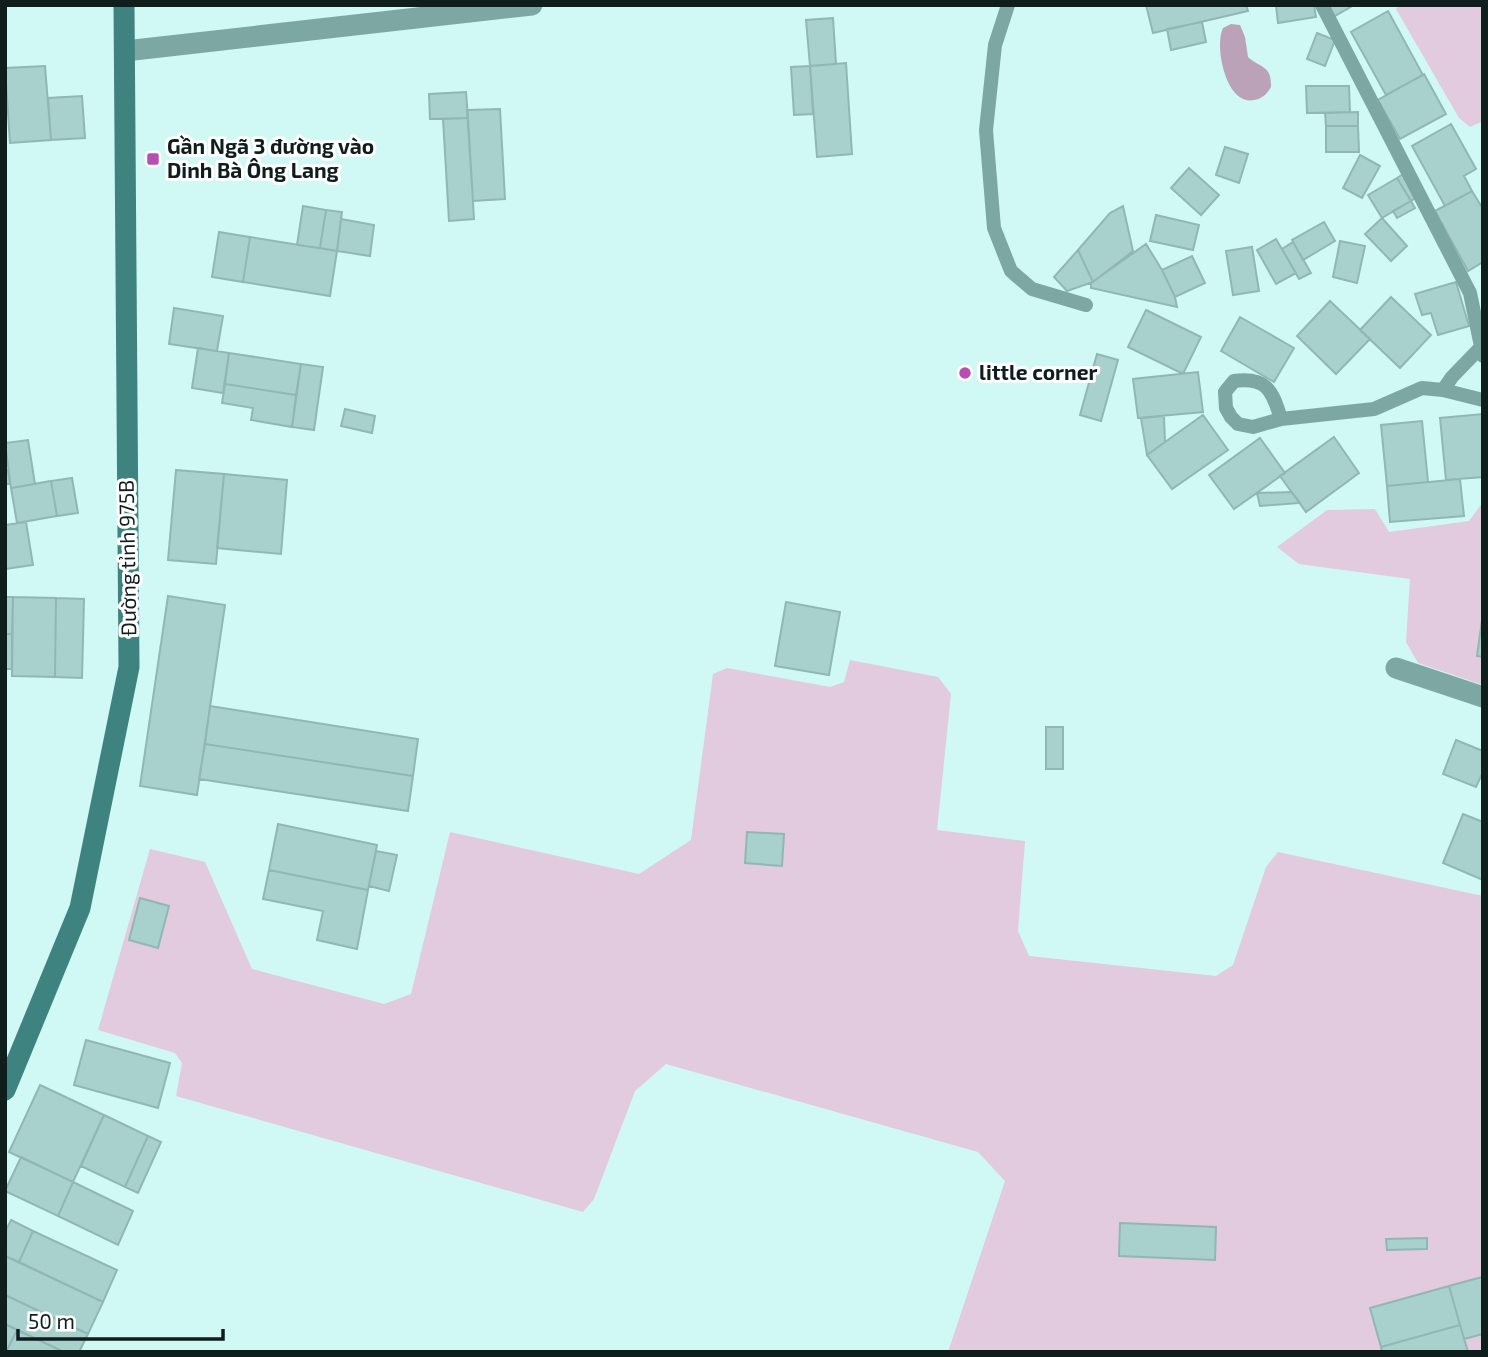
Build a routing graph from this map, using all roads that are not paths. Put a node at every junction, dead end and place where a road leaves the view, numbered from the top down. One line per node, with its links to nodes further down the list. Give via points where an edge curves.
1 (124, 5): 5 (main road, Đường tỉnh 975B)
2 (532, 5): 5 (street)
3 (1008, 5): 6 (lane, via 995,45 986,130 994,228 1011,271 1032,289)
4 (1322, 5): 7 (lane, via 1471,293)
5 (125, 51): 13 (main road, Đường tỉnh 975B, via 130,667 79,908)
6 (1086, 306)
7 (1482, 351): 8 (lane)
8 (1443, 390): 9 (lane); 10 (lane, via 1422,388 1374,409)
9 (1483, 400)
10 (1282, 419)
11 (1396, 668): 12 (street)
12 (1483, 697)
13 (5, 1090)

